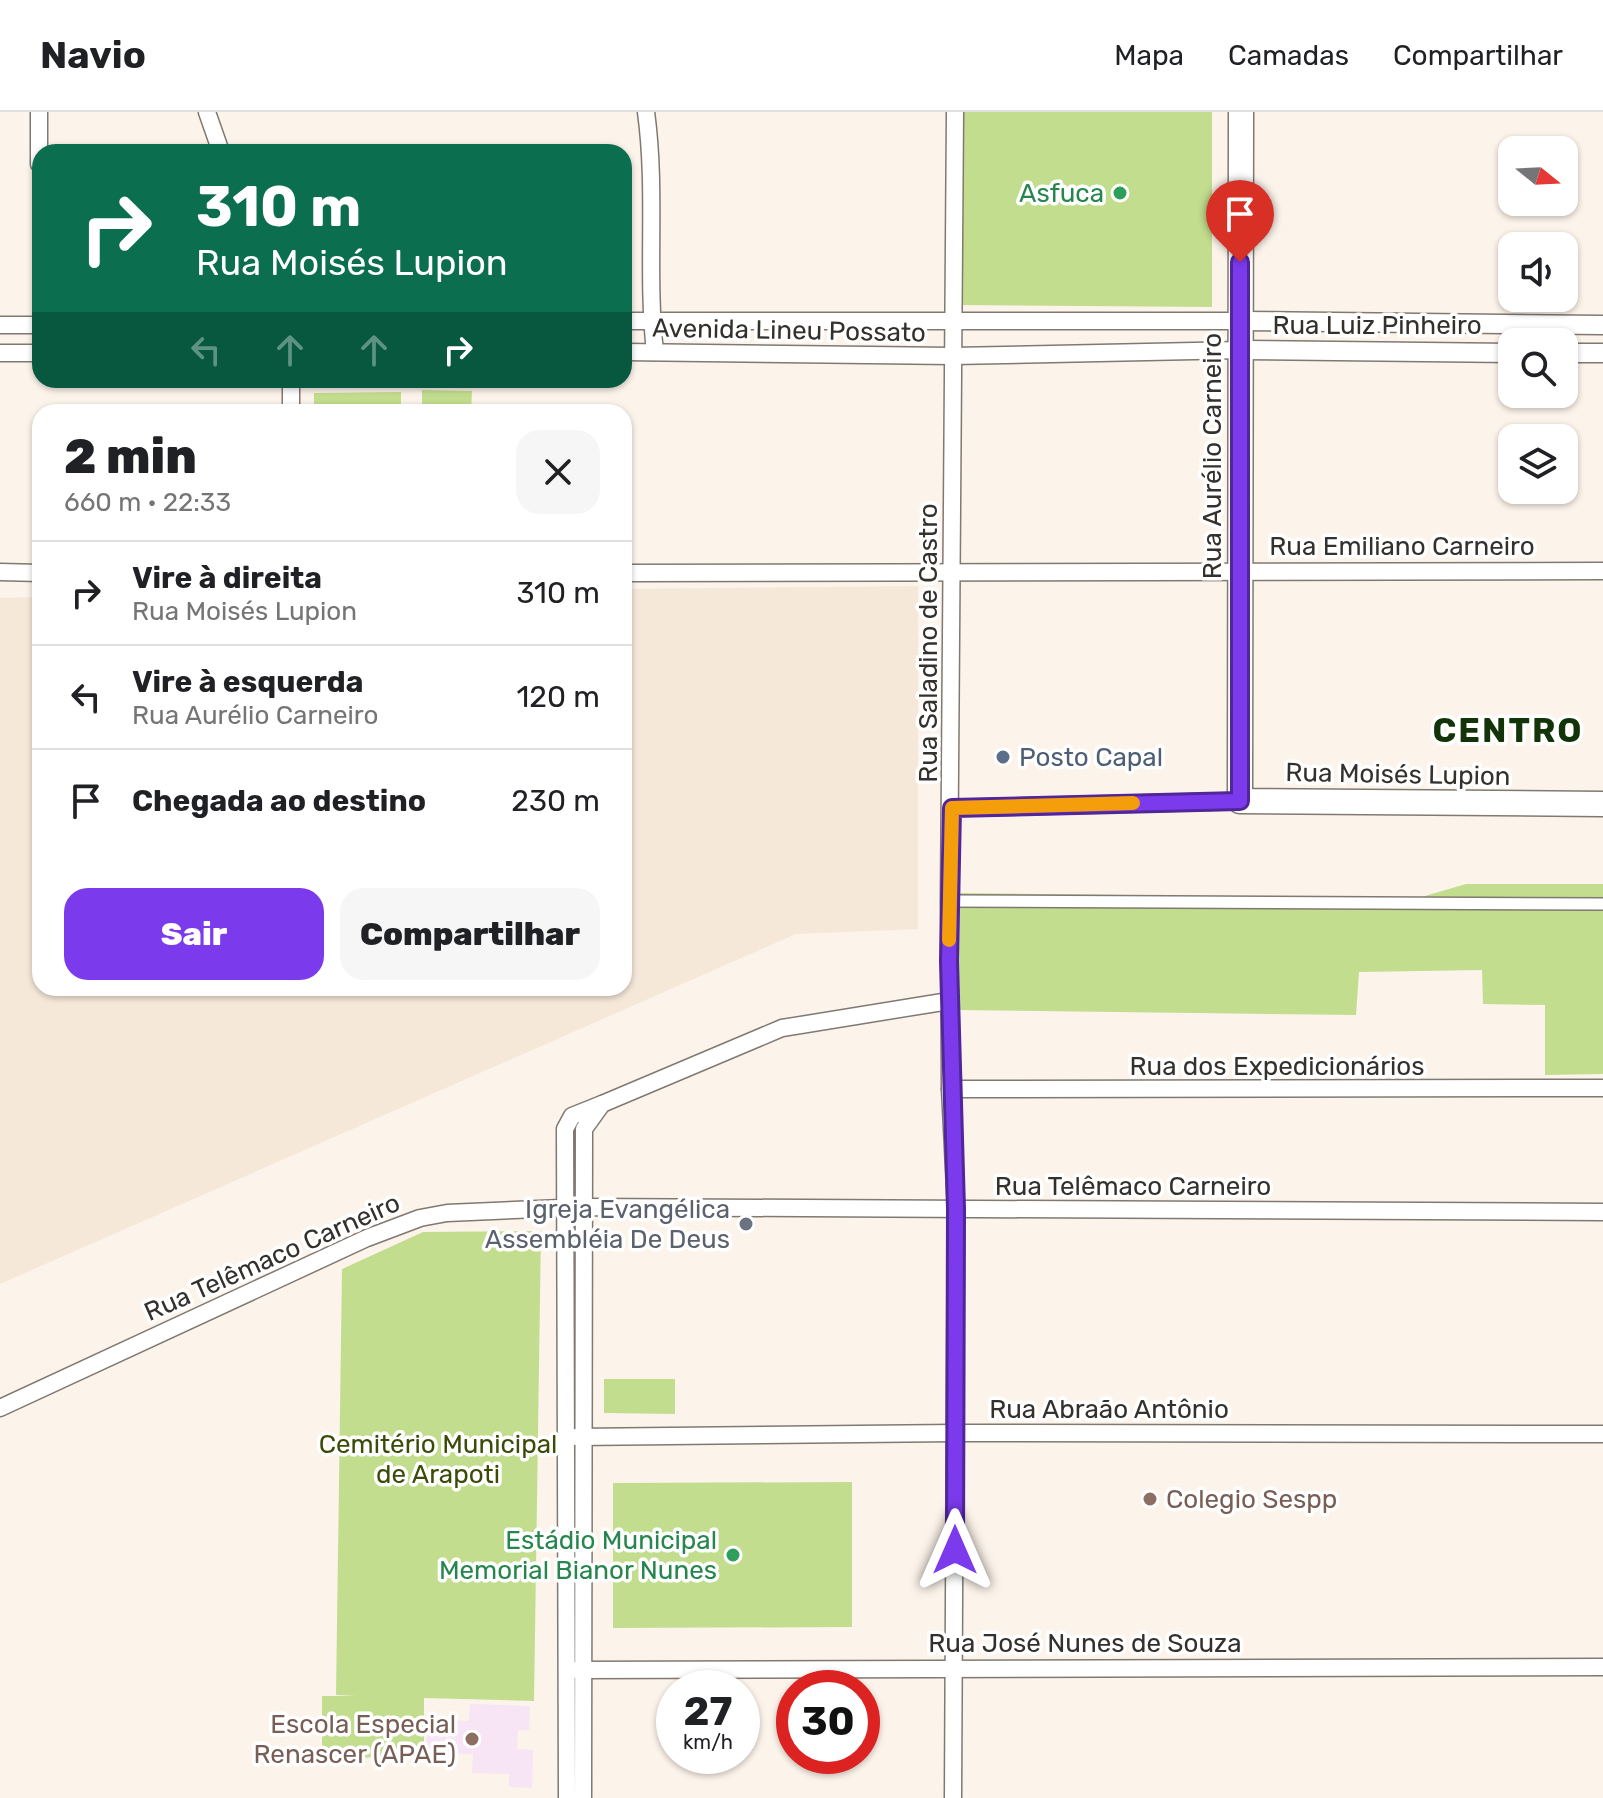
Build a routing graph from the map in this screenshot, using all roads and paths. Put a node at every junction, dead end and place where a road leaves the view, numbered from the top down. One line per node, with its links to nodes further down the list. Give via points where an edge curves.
1 (39, 112): 6 (street)
2 (207, 112): 7 (street)
3 (646, 112): 9 (street, via 651,148)
4 (955, 112): 12 (street, Rua Saladino de Castro)
5 (1241, 112): 10 (main road, Rua Aurélio Carneiro)
6 (39, 144)
7 (218, 144)
8 (632, 321): 9 (street, Avenida Lineu Possato)
9 (651, 321): 11 (street, Avenida Lineu Possato); 18 (street)
10 (1239, 321): 12 (street, Rua Luiz Pinheiro); 15 (street, Rua Luiz Pinheiro); 16 (main road, Rua Aurélio Carneiro)
11 (838, 324): 12 (street, Avenida Lineu Possato); 24 (street)
12 (951, 324): 25 (street, Rua Saladino de Castro)
13 (0, 325): 14 (street)
14 (32, 325)
15 (1603, 325)
16 (1242, 350): 21 (street, Rua Luiz Pinheiro); 25 (street, Rua Luiz Pinheiro); 26 (main road, Rua Aurélio Carneiro)
17 (632, 352): 18 (street, Avenida Lineu Possato)
18 (655, 352): 24 (street, Avenida Lineu Possato)
19 (0, 353): 20 (street)
20 (32, 353)
21 (1498, 353)
22 (1578, 353): 23 (street)
23 (1603, 353)
24 (839, 355): 25 (street, Avenida Lineu Possato)
25 (953, 356): 31 (street, Rua Saladino de Castro)
26 (1241, 570): 27 (street, Rua Emiliano Carneiro); 31 (street, Rua Emiliano Carneiro); 32 (main road, Rua Aurélio Carneiro)
27 (1603, 571)
28 (0, 572): 29 (street)
29 (32, 573)
30 (632, 573): 31 (street, Rua Emiliano Carneiro)
31 (952, 573): 34 (street, Rua Saladino de Castro)
32 (1240, 801): 33 (main road, Rua Moisés Lupion); 34 (street, Rua Moisés Lupion)
33 (1603, 804)
34 (952, 808): 35 (street, Rua Saladino de Castro)
35 (949, 901): 36 (street); 37 (street, Rua Saladino de Castro)
36 (1603, 904)
37 (949, 1001): 39 (street, Rua Saladino de Castro); 40 (street, via 782,1028)
38 (1603, 1088): 39 (street, Rua dos Expedicionários)
39 (950, 1089): 43 (street, Rua Saladino de Castro)
40 (602, 1104): 41 (street, via 572,1116 565,1129); 42 (street, via 584,1129)
41 (565, 1207): 42 (street, Rua Telêmaco Carneiro); 45 (street, Rua Telêmaco Carneiro, via 420,1218); 48 (street)
42 (585, 1207): 43 (street, Rua Telêmaco Carneiro); 48 (street)
43 (956, 1209): 44 (street, Rua Telêmaco Carneiro); 46 (street, Rua Saladino de Castro)
44 (1603, 1212)
45 (0, 1408)
46 (955, 1433): 47 (street, Rua Abraão Antônio); 48 (street, Rua Abraão Antônio); 49 (street, Rua Saladino de Castro)
47 (1603, 1434)
48 (575, 1437): 51 (street); 52 (street)
49 (954, 1667): 50 (street, Rua José Nunes de Souza); 52 (street, Rua José Nunes de Souza); 55 (street, Rua Saladino de Castro)
50 (1603, 1667)
51 (566, 1670): 52 (street, Rua José Nunes de Souza); 53 (street)
52 (585, 1670): 54 (street)
53 (567, 1798)
54 (583, 1798)
55 (953, 1798)

